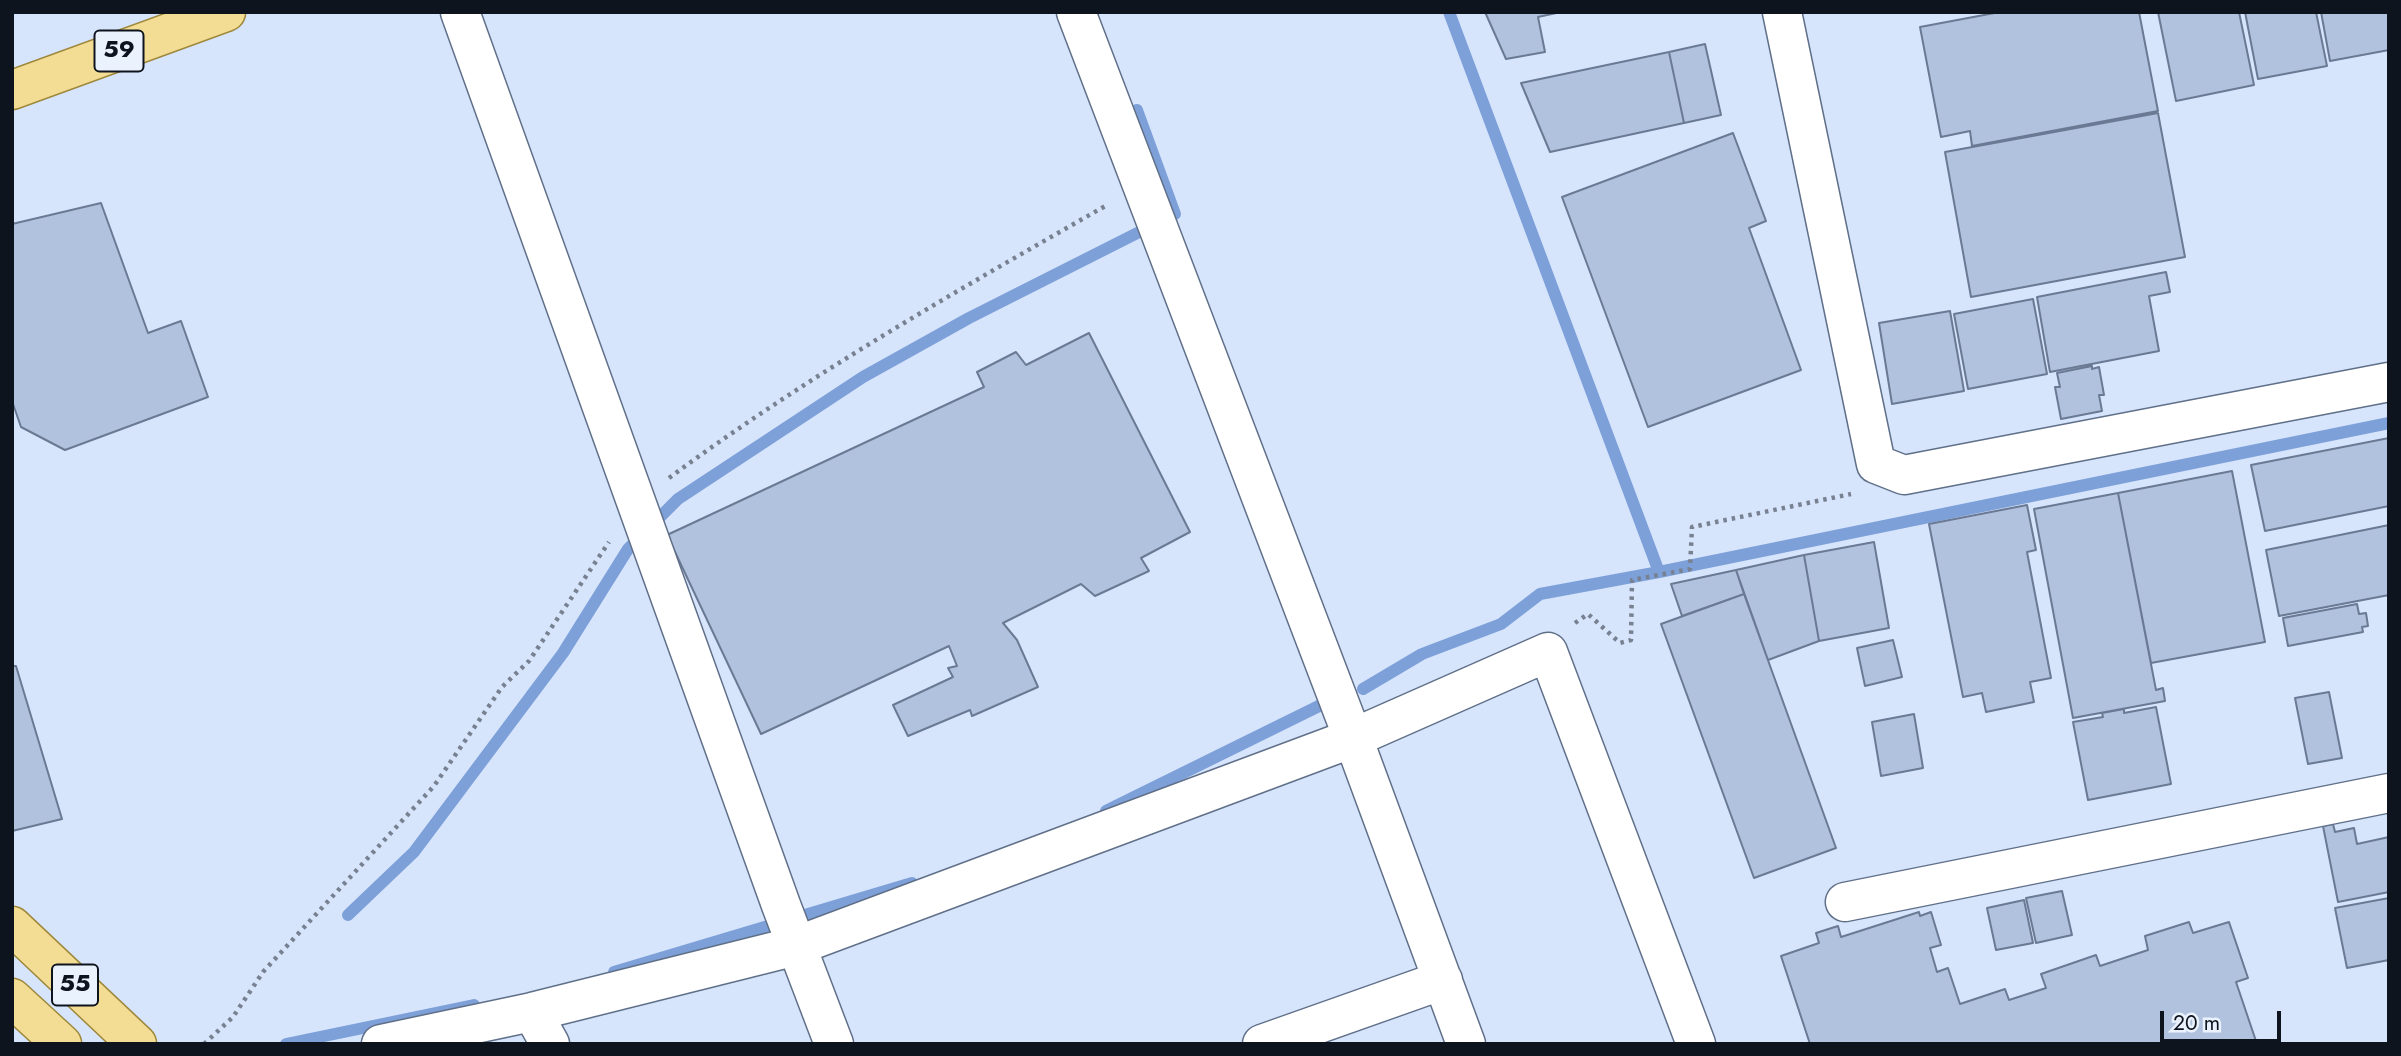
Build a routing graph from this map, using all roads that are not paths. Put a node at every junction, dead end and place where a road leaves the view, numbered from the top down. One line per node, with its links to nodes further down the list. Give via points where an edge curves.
1 (226, 12): 5 (main road, 59)
2 (460, 12): 11 (street)
3 (1076, 12): 7 (street)
4 (1782, 12): 6 (street, via 1876,464 1904,475)
5 (12, 90)
6 (2389, 382)
7 (1353, 738): 11 (street); 12 (street); 21 (street, via 1548,652)
8 (2389, 793): 9 (street)
9 (1845, 902)
10 (12, 926): 16 (main road, 55)
11 (796, 945): 14 (street); 18 (street)
12 (1443, 980): 19 (street); 20 (street)
13 (12, 998): 15 (main road, 55)
14 (541, 1028): 17 (street)
15 (62, 1044)
16 (137, 1044)
17 (381, 1044)
18 (834, 1044)
19 (1262, 1044)
20 (1466, 1044)
21 (1696, 1044)

